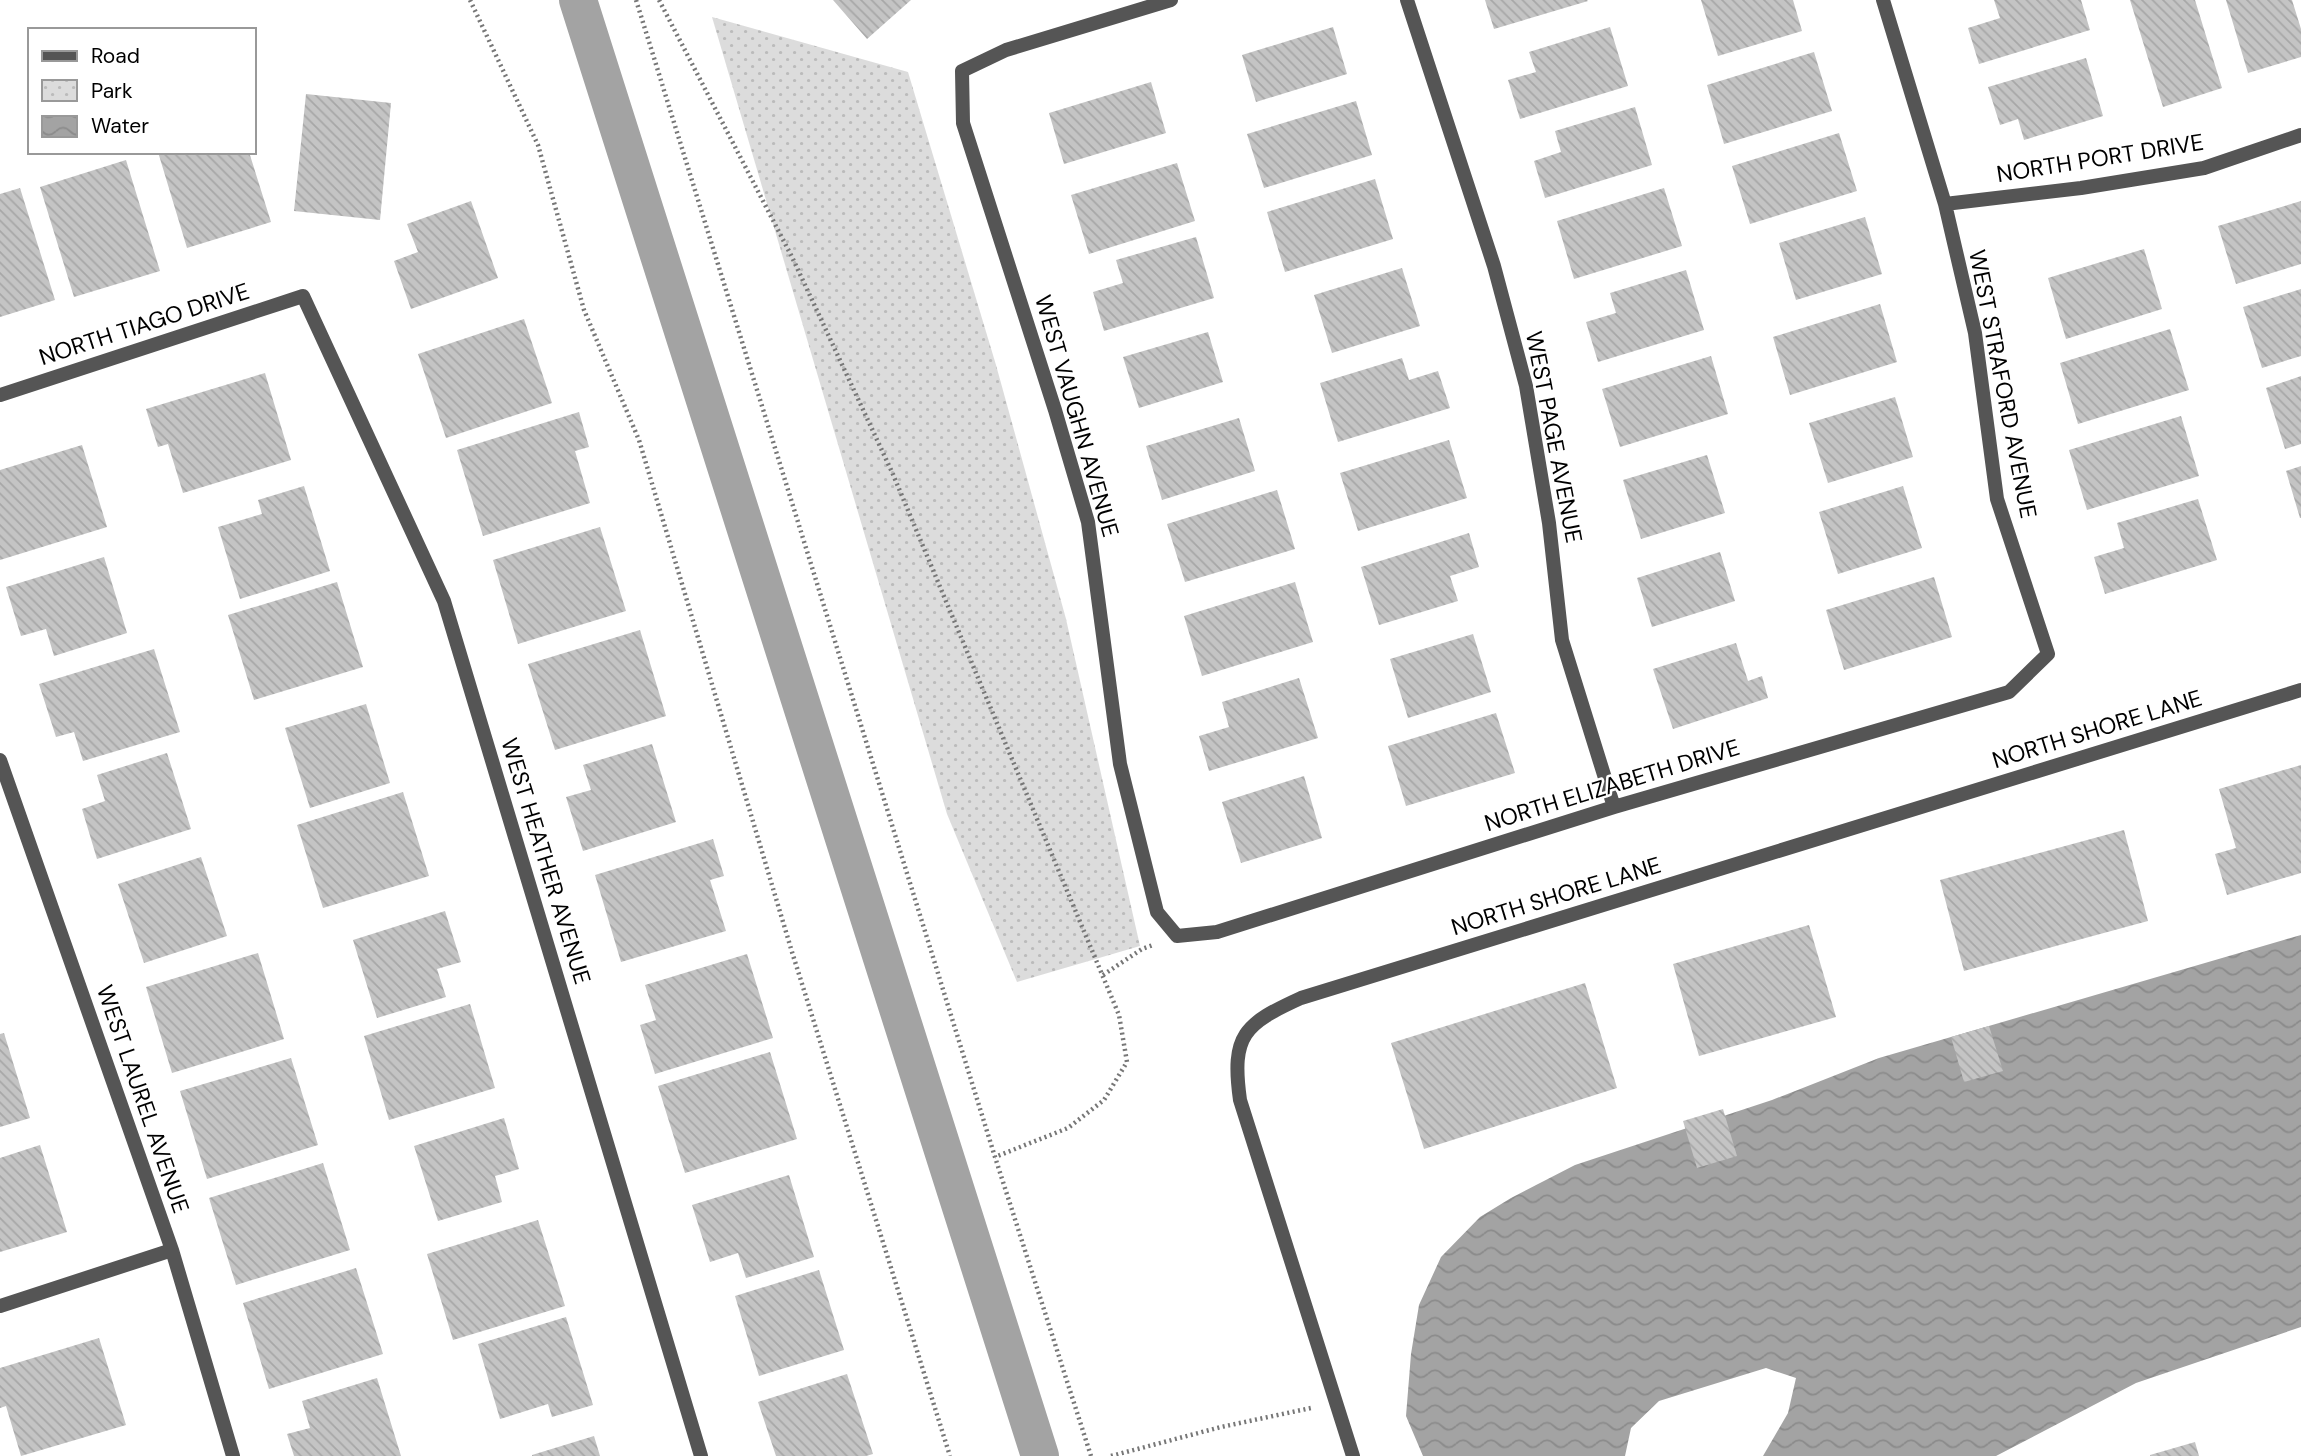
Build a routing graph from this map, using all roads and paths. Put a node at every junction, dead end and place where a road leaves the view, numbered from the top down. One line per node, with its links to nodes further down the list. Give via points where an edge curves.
1 (470, 0): 24 (path, via 538,145 584,310 639,440 792,952)
2 (636, 0): 17 (path)
3 (659, 0): 16 (path, via 792,257 892,472)
4 (1171, 0): 15 (street, WEST VAUGHN AVENUE, via 1006,50 962,71 963,123 1088,522 1120,764 1157,912)
5 (1407, 0): 14 (street, WEST PAGE AVENUE, via 1494,266 1526,386 1549,523 1562,640)
6 (1883, 0): 8 (street, WEST STRAFORD AVENUE)
7 (2301, 135): 8 (street, NORTH PORT DRIVE, via 2204,168)
8 (1945, 204): 11 (street, WEST STRAFORD AVENUE, via 1975,333 1997,499)
9 (303, 296): 10 (street, NORTH TIAGO DRIVE); 23 (street, WEST HEATHER AVENUE, via 444,601)
10 (0, 395)
11 (2048, 654): 14 (street, NORTH ELIZABETH DRIVE, via 2009,692)
12 (2301, 690): 20 (street, NORTH SHORE LANE, via 1314,994 1268,1013 1250,1028 1238,1050 1240,1100)
13 (0, 760): 18 (street, WEST LAUREL AVENUE)
14 (1614, 807): 15 (street, NORTH ELIZABETH DRIVE, via 1217,932)
15 (1177, 936): 16 (path, via 1142,949)
16 (1103, 975): 17 (path, via 1119,1015 1127,1062 1104,1100 1068,1128)
17 (995, 1157): 25 (path)
18 (172, 1250): 19 (street); 22 (street, WEST LAUREL AVENUE)
19 (0, 1306)
20 (1336, 1402): 21 (street, NORTH SHORE LANE); 26 (path)
21 (1352, 1452)
22 (233, 1456)
23 (701, 1456)
24 (950, 1456)
25 (1091, 1456)
26 (1111, 1456)

